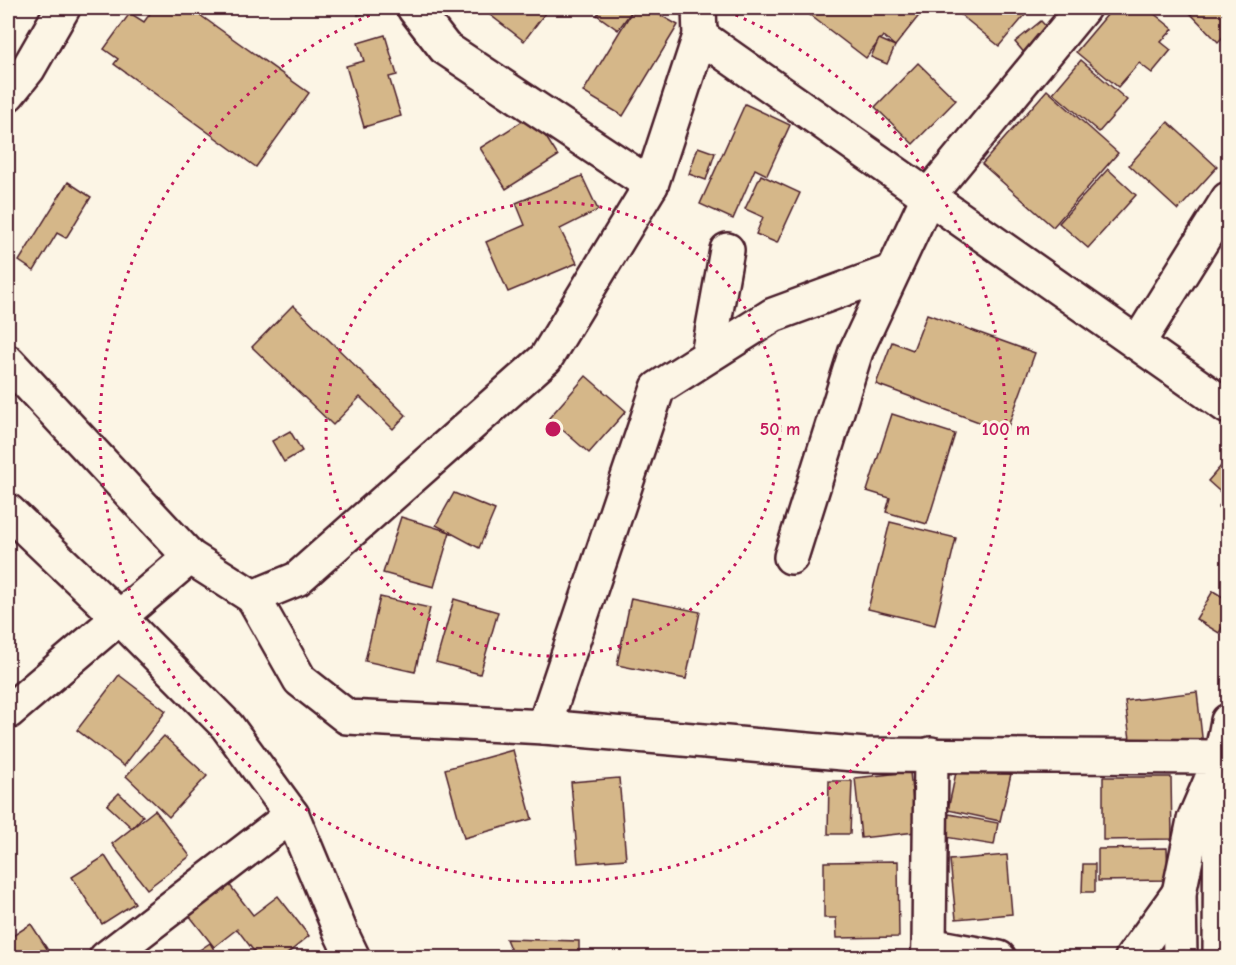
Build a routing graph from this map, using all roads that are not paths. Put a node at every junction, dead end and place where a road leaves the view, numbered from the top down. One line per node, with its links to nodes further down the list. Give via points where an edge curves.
1 (63, 8): 5 (street, via 28,69)
2 (414, 8): 6 (street, via 445,48)
3 (1083, 8): 7 (street)
4 (700, 22): 6 (street); 7 (street)
5 (8, 94)
6 (651, 185): 18 (street, via 546,358 297,579)
7 (929, 195): 10 (street); 11 (street)
8 (1228, 199): 11 (street)
9 (727, 250): 12 (street)
10 (893, 271): 12 (street, via 773,315); 17 (street, via 856,351)
11 (1138, 343): 14 (street)
12 (708, 356): 22 (street, via 658,388)
13 (8, 362): 16 (street)
14 (1228, 407)
15 (8, 511): 19 (street)
16 (190, 557): 18 (street); 19 (street)
17 (790, 557)
18 (253, 597): 22 (street, via 300,680 347,717)
19 (119, 617): 20 (street); 25 (street, via 227,726)
20 (8, 712)
21 (1228, 721): 24 (street)
22 (544, 727): 23 (street, via 865,755)
23 (931, 754): 24 (street); 27 (street)
24 (1221, 757): 26 (street, via 1194,820); 33 (street)
25 (292, 815): 28 (street); 29 (street)
26 (1179, 892): 31 (street); 32 (street)
27 (929, 951): 30 (street)
28 (106, 957)
29 (353, 957)
30 (999, 957)
31 (1132, 957)
32 (1180, 957)
33 (1220, 957)

